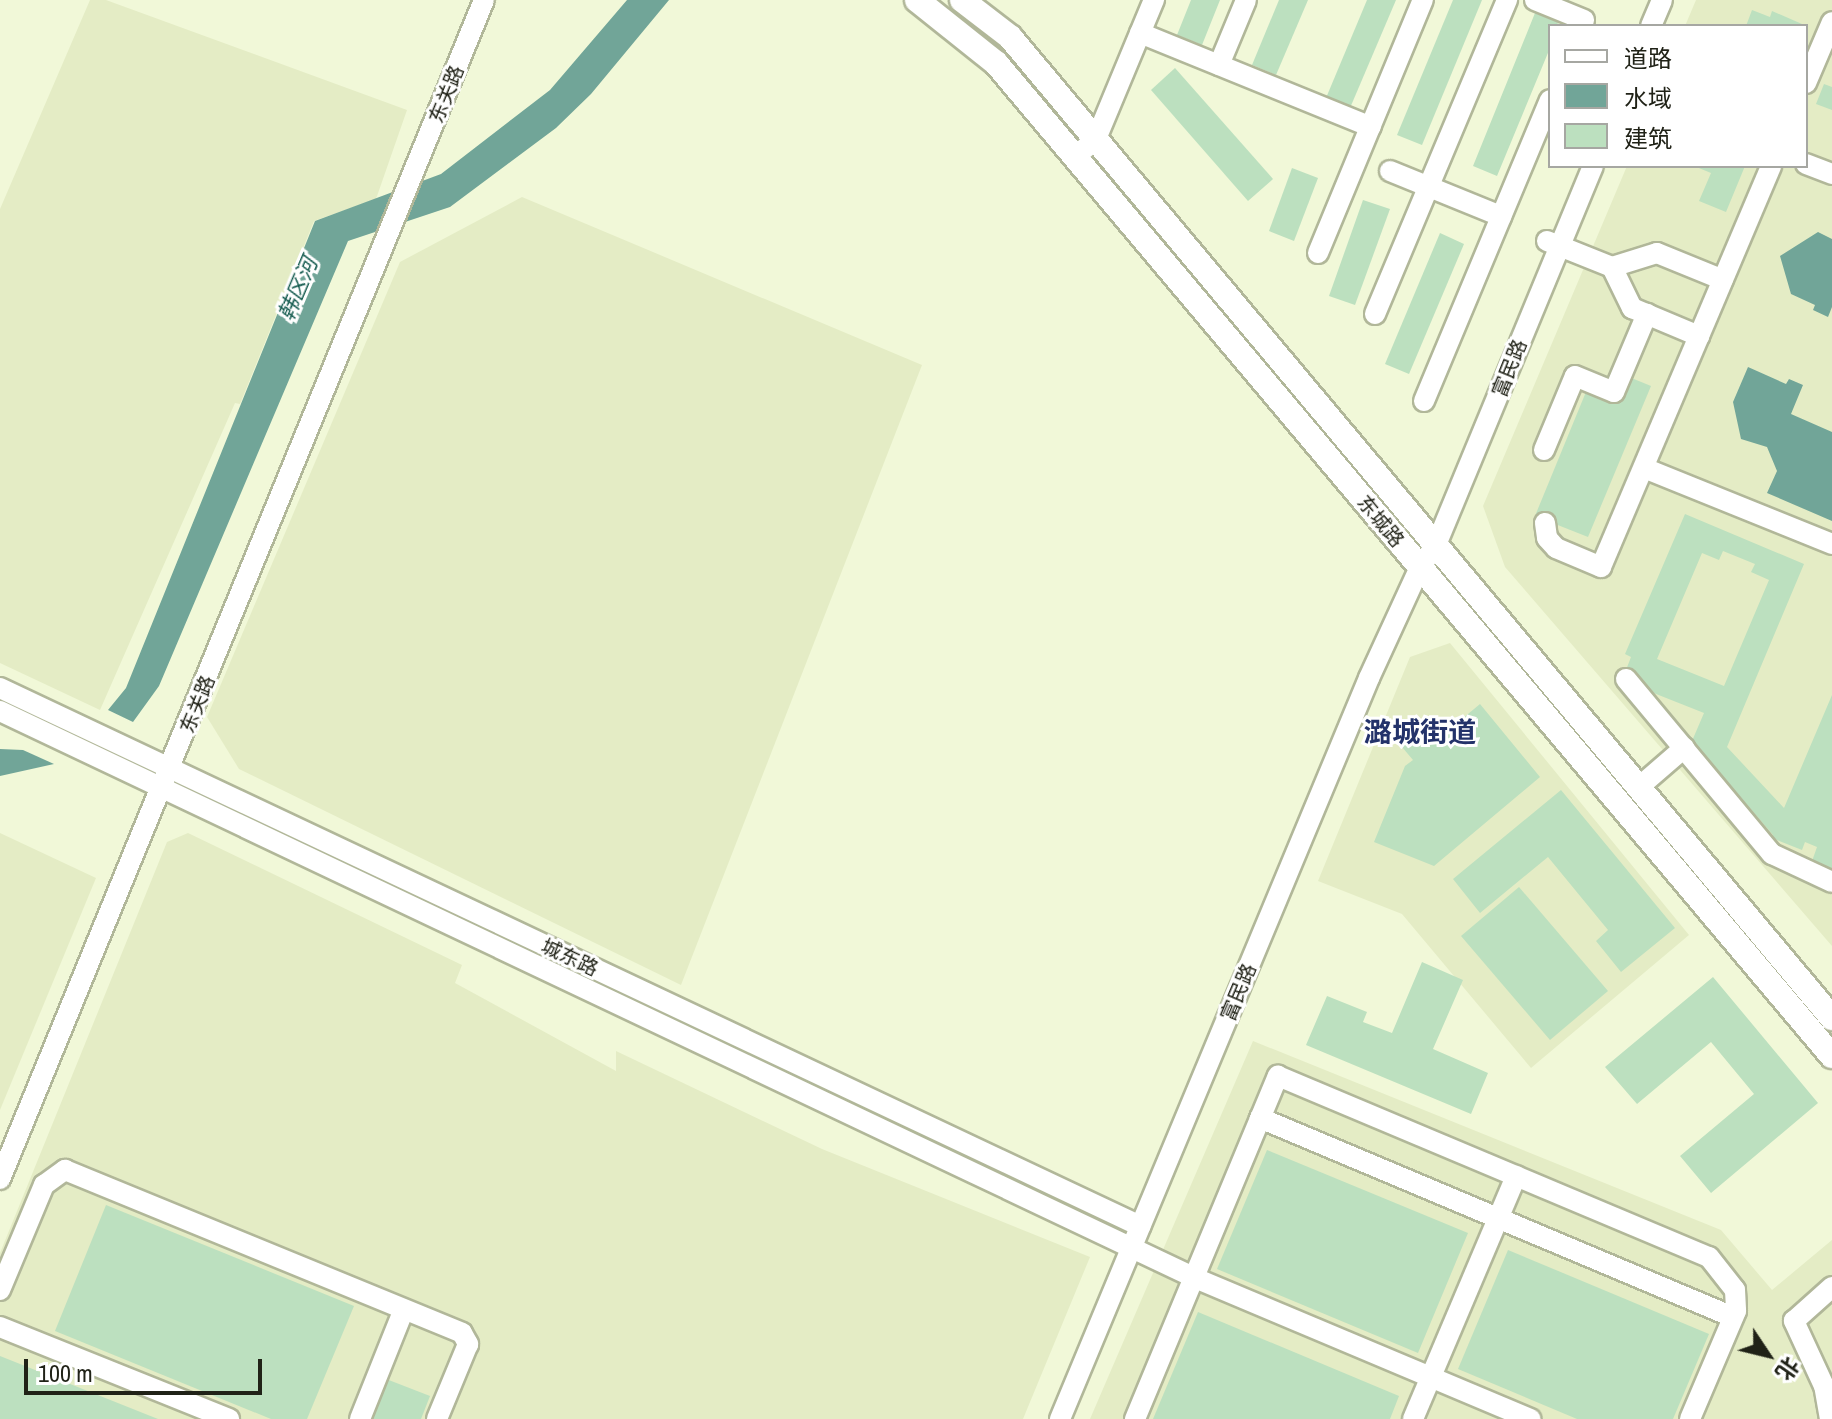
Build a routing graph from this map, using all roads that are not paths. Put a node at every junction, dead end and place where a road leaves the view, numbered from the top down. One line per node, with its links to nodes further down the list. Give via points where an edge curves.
1 (484, 0): 49 (street, 东关路)
2 (917, 0): 22 (main road, 东城路, via 996,63)
3 (962, 0): 21 (main road, 东城路, via 1010,37)
4 (1154, 0): 16 (street)
5 (1246, 0): 17 (street)
6 (1423, 0): 20 (street)
7 (1507, 0): 29 (street)
8 (1535, 0): 13 (street)
9 (1592, 0): 13 (street)
10 (1647, 0): 14 (street)
11 (1662, 0): 15 (street)
12 (1832, 22): 18 (street)
13 (1582, 23)
14 (1637, 24)
15 (1652, 24)
16 (1140, 33): 17 (street); 21 (street)
17 (1219, 65): 20 (street)
18 (1808, 78)
19 (1548, 105): 30 (street)
20 (1371, 127): 32 (street)
21 (1096, 139): 22 (street); 42 (main road, 东城路)
22 (1075, 157): 44 (main road, 东城路)
23 (1808, 165): 28 (street)
24 (1577, 168): 31 (street, 富民路)
25 (1592, 168): 31 (street, 富民路)
26 (1770, 168): 34 (street)
27 (1390, 171): 29 (street)
28 (1832, 174)
29 (1429, 186): 30 (street); 35 (street)
30 (1501, 216): 38 (street)
31 (1553, 244): 33 (street); 42 (street, 富民路)
32 (1318, 253)
33 (1612, 267): 34 (street, via 1657,253); 36 (street, via 1632,308)
34 (1723, 280): 37 (street)
35 (1375, 314)
36 (1647, 314): 37 (street); 39 (street, via 1614,392 1575,376)
37 (1699, 336): 40 (street)
38 (1424, 401)
39 (1544, 450)
40 (1644, 468): 41 (street, via 1601,567 1556,548 1547,538); 43 (street)
41 (1545, 523)
42 (1431, 539): 44 (street, 富民路); 50 (main road, 东城路)
43 (1832, 544)
44 (1420, 567): 53 (main road, 东城路); 58 (street, 富民路)
45 (1626, 679): 48 (street)
46 (0, 688): 49 (street, 城东路)
47 (0, 711): 49 (street, 城东路)
48 (1684, 748): 50 (street); 51 (street, via 1772,854)
49 (166, 778): 56 (street, 东关路); 58 (street, 城东路); 59 (street, 城东路)
50 (1639, 787): 52 (main road, 东城路)
51 (1832, 882)
52 (1832, 1018)
53 (1832, 1056)
54 (1260, 1118): 55 (street, via 1278,1076); 57 (street); 60 (street)
55 (1516, 1176): 57 (street); 64 (street, via 1709,1257 1735,1290)
56 (0, 1179)
57 (1498, 1218): 64 (street); 66 (street)
58 (1140, 1226): 59 (street, 富民路)
59 (1131, 1247): 60 (street, 城东路); 70 (street, 富民路)
60 (1195, 1278): 66 (street, 城东路); 71 (street)
61 (1832, 1287): 75 (street, via 1794,1321 1824,1386)
62 (0, 1288): 63 (street, via 44,1185 65,1170)
63 (404, 1309): 68 (street); 69 (street, via 462,1333 468,1344)
64 (1733, 1317): 74 (street)
65 (0, 1327): 67 (street)
66 (1431, 1377): 72 (street); 73 (street, 城东路)
67 (229, 1419)
68 (360, 1419)
69 (437, 1419)
70 (1060, 1419)
71 (1135, 1419)
72 (1413, 1419)
73 (1531, 1419)
74 (1690, 1419)
75 (1830, 1419)

